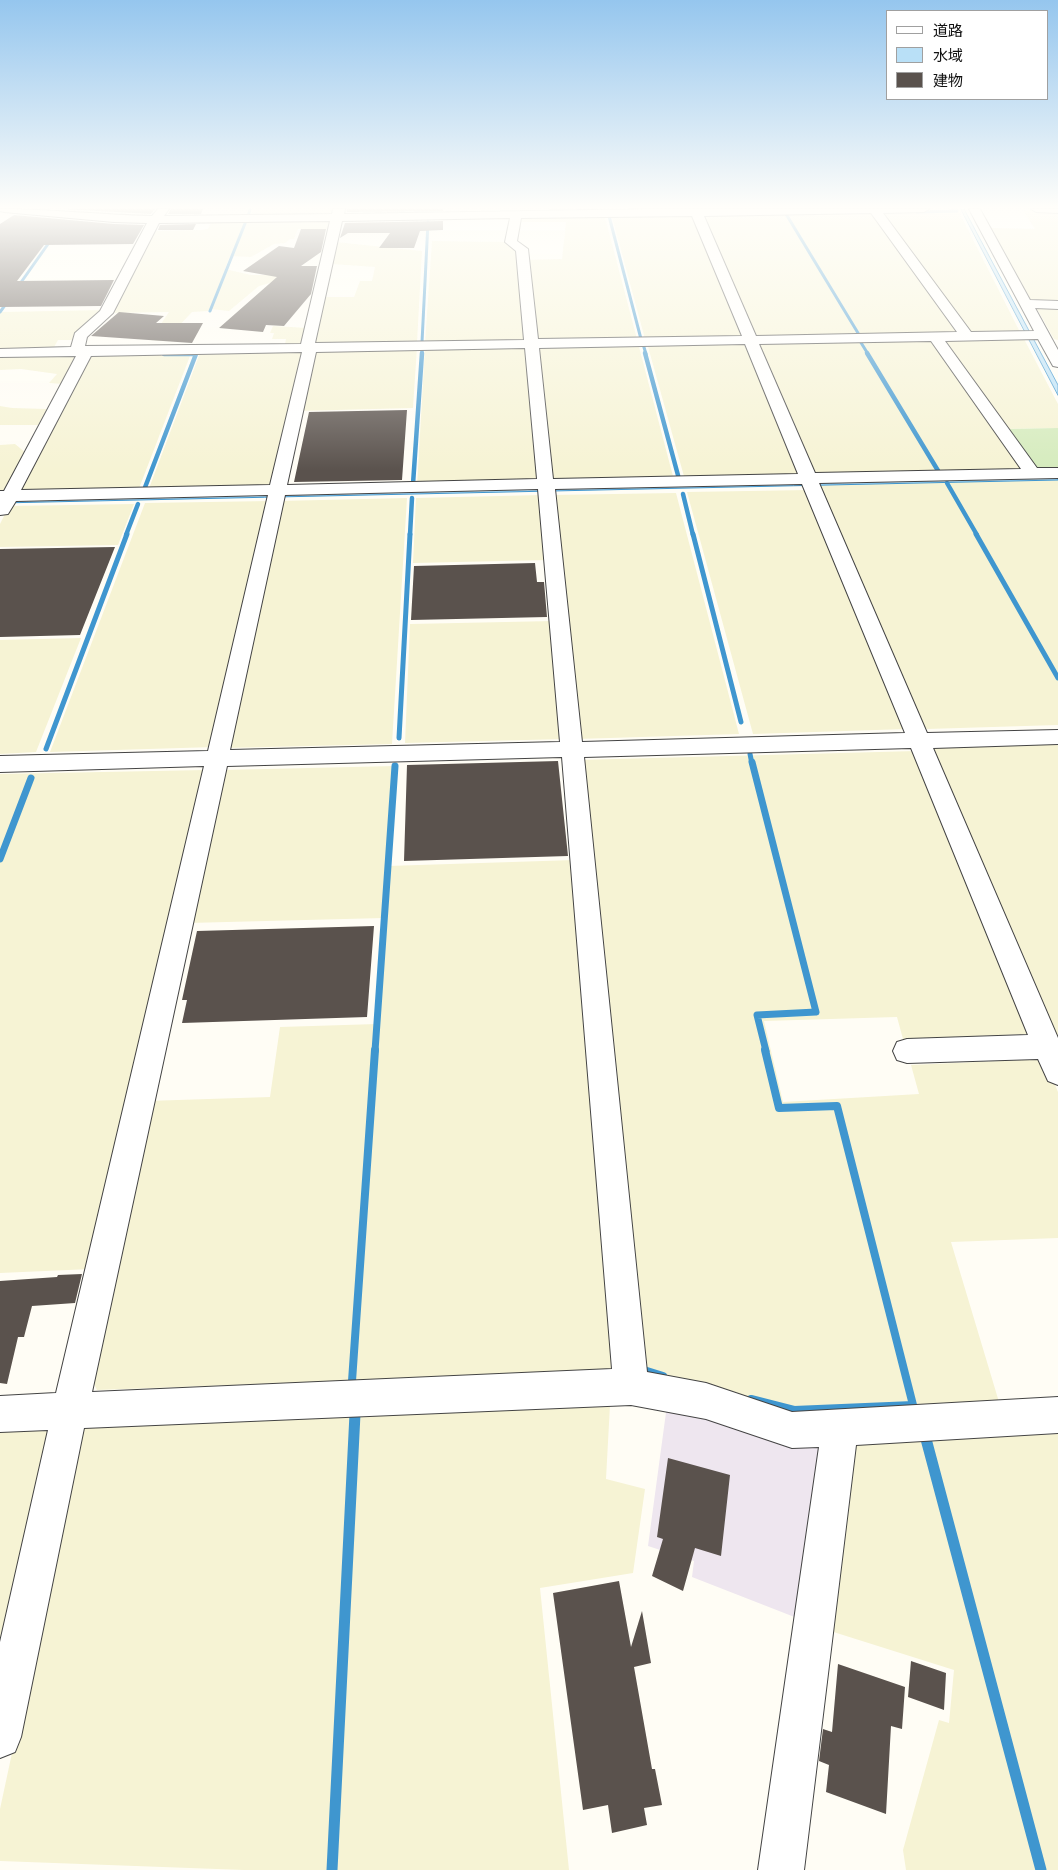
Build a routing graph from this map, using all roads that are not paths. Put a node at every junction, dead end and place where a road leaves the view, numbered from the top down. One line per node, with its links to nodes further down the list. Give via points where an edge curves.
1 (115, 296): 15 (street, via 106,313 80,336 78,347)
2 (319, 296): 14 (street)
3 (527, 296): 13 (street)
4 (732, 296): 12 (street)
5 (937, 296): 9 (street)
6 (1022, 296): 7 (street)
7 (1026, 304): 8 (street); 10 (street)
8 (1058, 305)
9 (966, 335): 10 (street); 11 (street)
10 (1033, 335): 17 (street)
11 (934, 336): 12 (street); 19 (street)
12 (750, 340): 13 (street); 20 (street)
13 (531, 343): 14 (street); 21 (street)
14 (308, 347): 15 (street); 22 (street)
15 (84, 351): 16 (street); 23 (street)
16 (0, 353)
17 (1058, 363)
18 (1058, 473): 19 (street)
19 (1033, 474): 20 (street)
20 (812, 482): 21 (street); 25 (street)
21 (547, 488): 22 (street); 26 (street)
22 (276, 493): 23 (street); 27 (street)
23 (4, 502)
24 (1058, 737): 25 (street)
25 (919, 741): 26 (street); 30 (street)
26 (572, 748): 27 (street); 31 (street)
27 (216, 758): 28 (street); 32 (street)
28 (0, 764)
29 (907, 1051): 30 (street)
30 (1053, 1059)
31 (631, 1387): 32 (street); 35 (street, via 706,1401 792,1430)
32 (70, 1411): 33 (street); 36 (street)
33 (0, 1414)
34 (1058, 1415): 35 (street)
35 (840, 1428): 37 (street)
36 (0, 1736)
37 (781, 1870)

